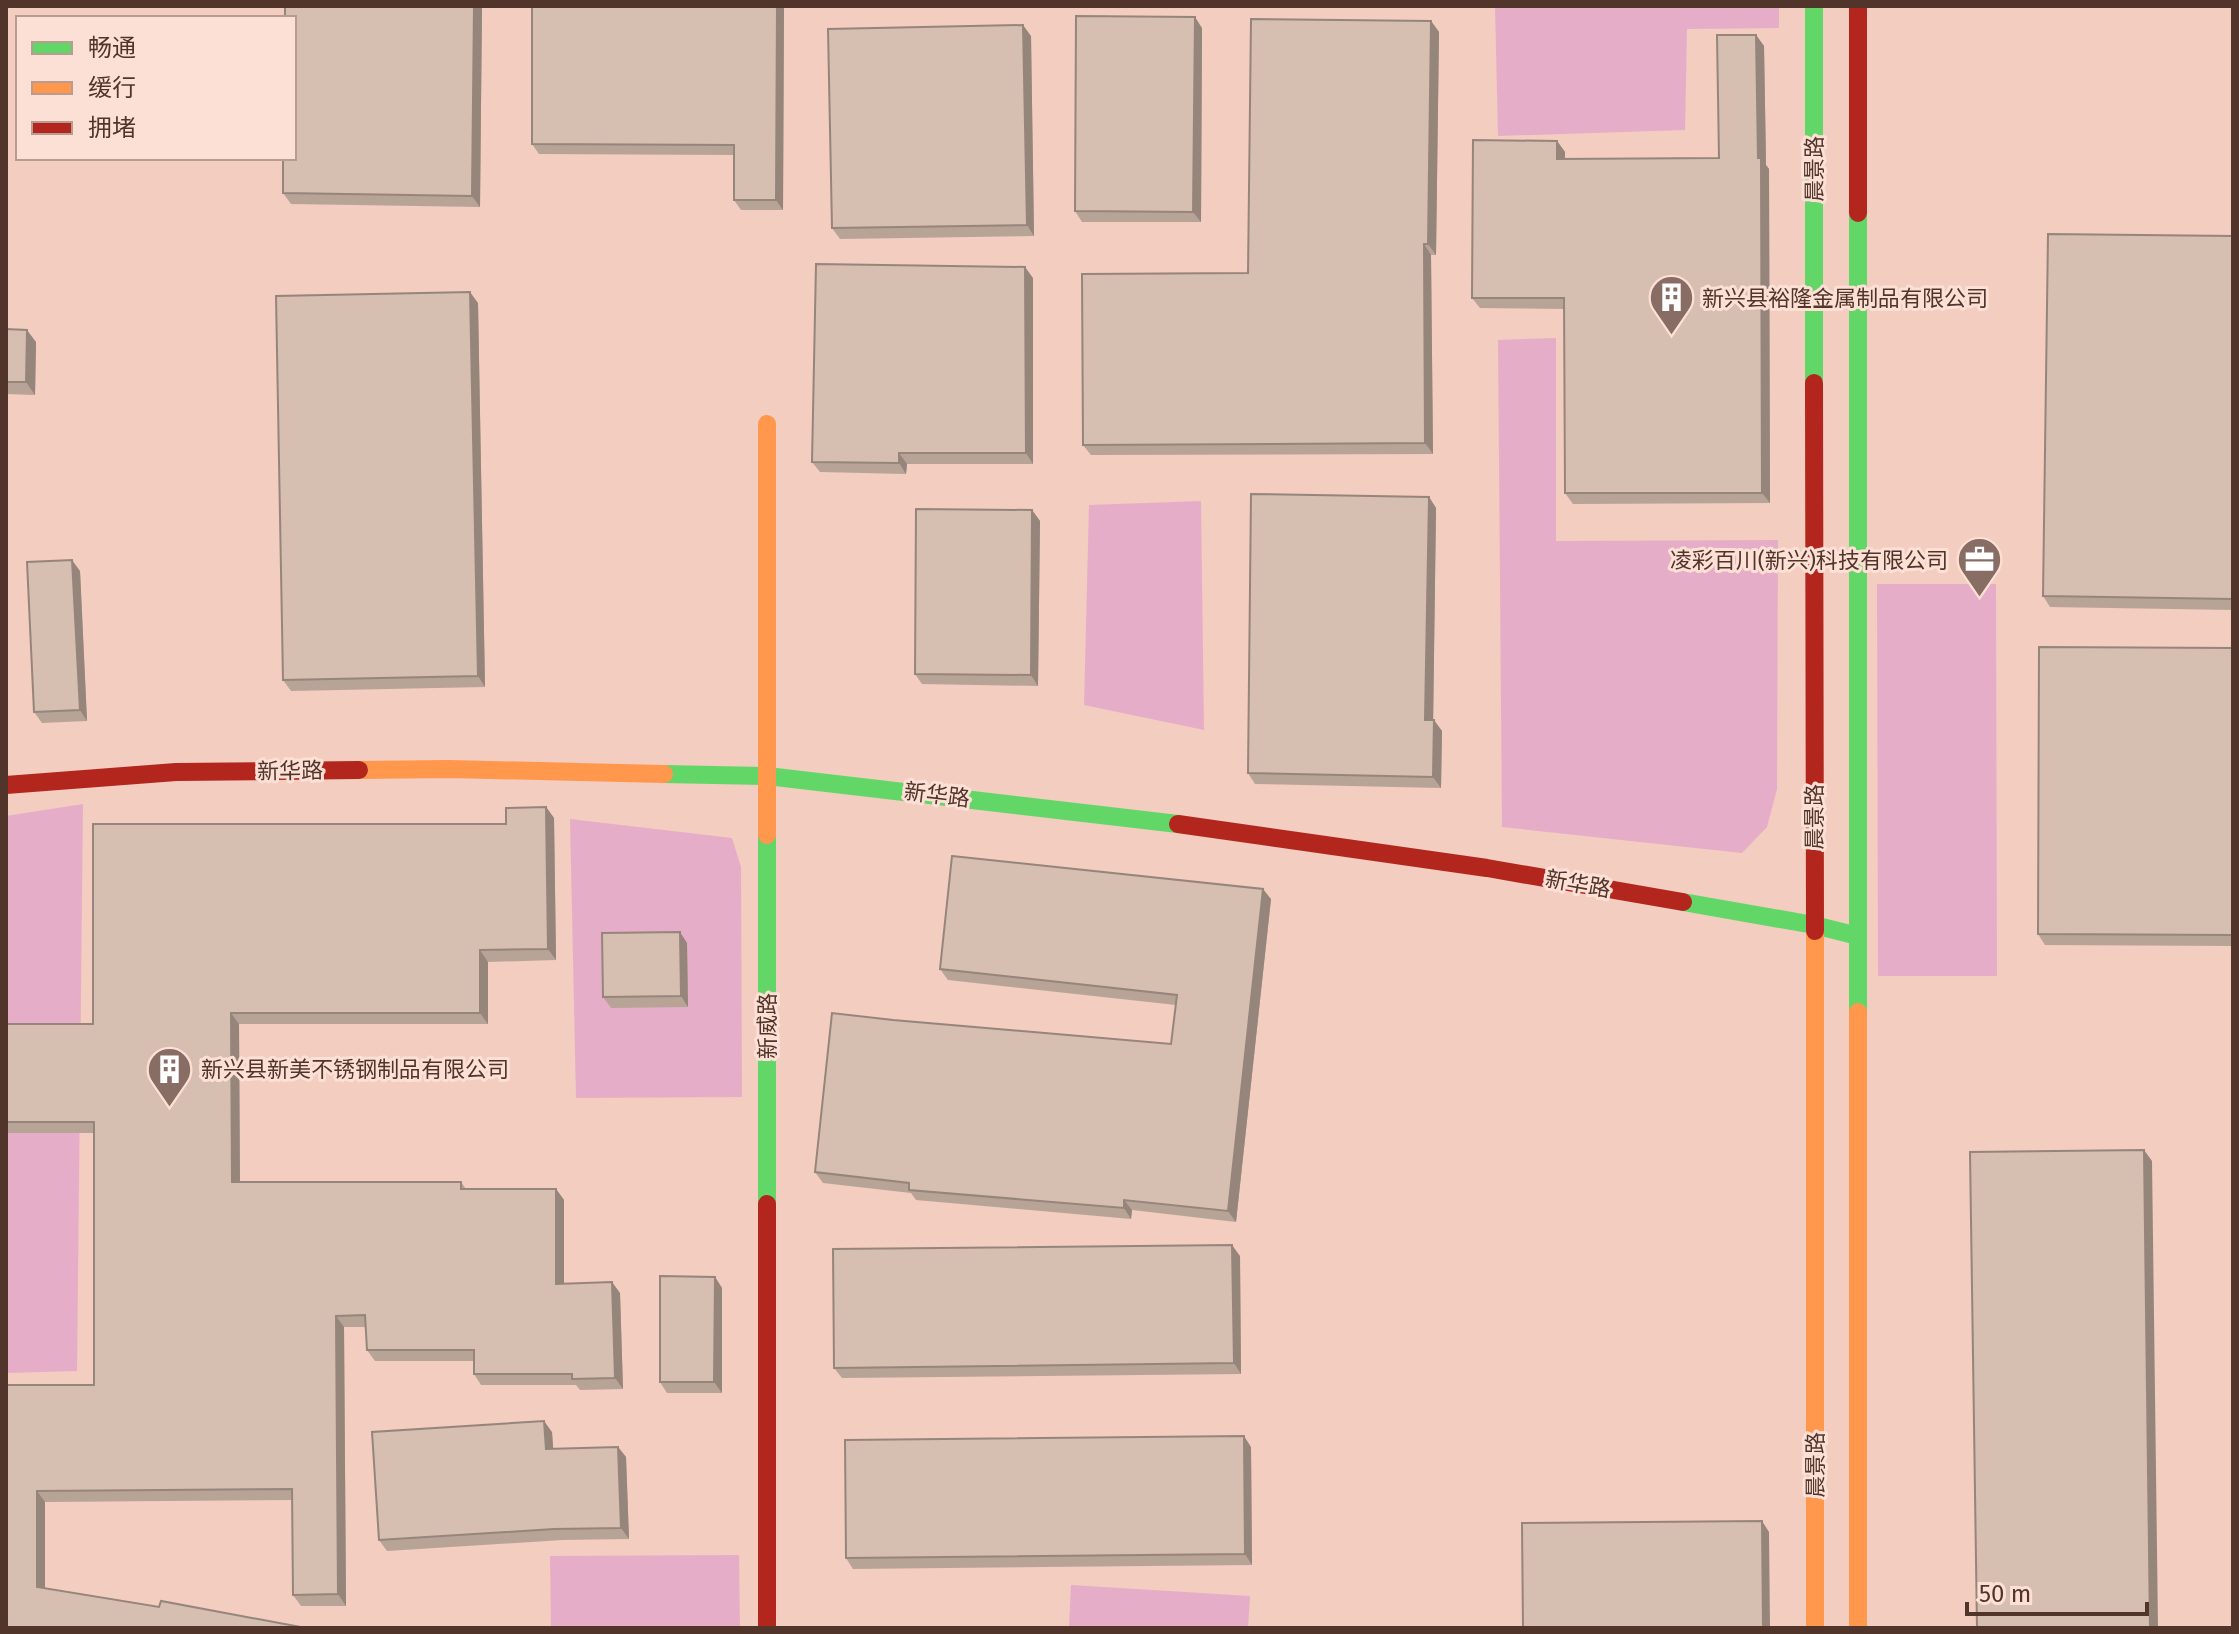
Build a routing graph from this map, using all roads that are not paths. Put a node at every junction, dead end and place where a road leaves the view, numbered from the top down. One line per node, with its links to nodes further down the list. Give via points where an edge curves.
1 (1814, 6): 6 (street, 晨景路)
2 (1858, 6): 7 (street, 晨景路)
3 (767, 424): 4 (street, 新威路)
4 (767, 776): 5 (street, 新华路, via 449,769 221,771); 6 (street, 新华路, via 1156,821); 8 (street, 新威路)
5 (6, 785)
6 (1814, 925): 7 (street, 新华路); 9 (street, 晨景路)
7 (1858, 936): 10 (street, 晨景路)
8 (767, 1628)
9 (1815, 1628)
10 (1858, 1628)

